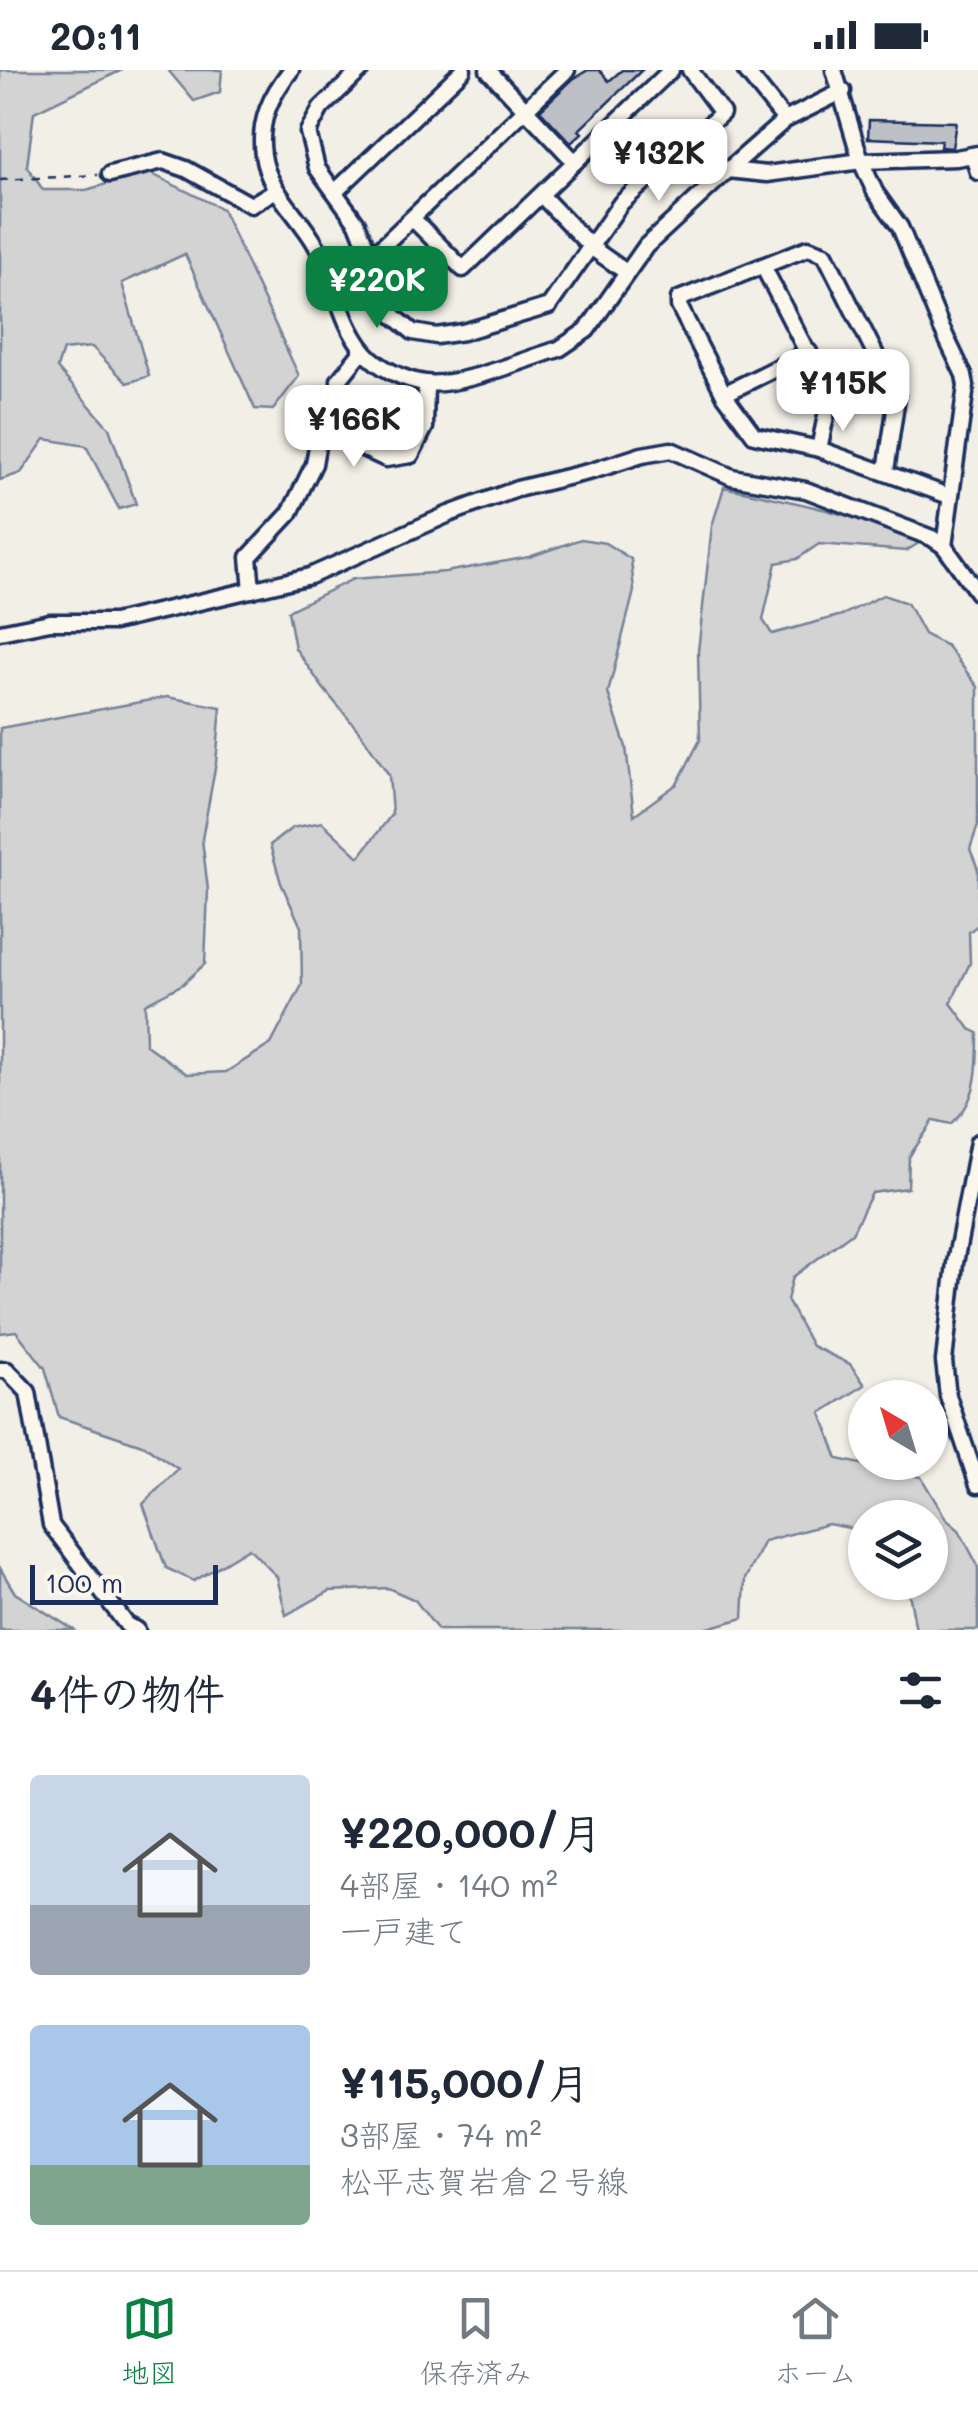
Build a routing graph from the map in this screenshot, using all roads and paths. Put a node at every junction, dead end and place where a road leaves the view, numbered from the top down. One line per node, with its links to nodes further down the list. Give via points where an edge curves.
1 (291, 70): 20 (street, via 272,95 264,122 263,156)
2 (360, 70): 21 (street, via 321,108 308,132 317,168)
3 (463, 70): 21 (street)
4 (488, 70): 11 (street)
5 (567, 70): 11 (street)
6 (671, 70): 15 (street)
7 (690, 70): 24 (street, via 722,113 621,203)
8 (745, 70): 12 (street)
9 (834, 70): 10 (street)
10 (842, 91): 12 (street); 14 (street)
11 (526, 110): 15 (street); 23 (street)
12 (785, 120): 16 (street)
13 (976, 154): 14 (street); 17 (street)
14 (861, 161): 16 (street, via 767,174); 36 (street, via 900,227 964,374)
15 (575, 162): 22 (street)
16 (728, 170): 27 (street)
17 (978, 172)
18 (110, 174): 19 (path); 20 (street, via 163,161 252,205)
19 (0, 180)
20 (276, 190): 28 (street)
21 (336, 191): 25 (street)
22 (541, 195): 23 (street, via 463,270); 24 (street)
23 (413, 219): 25 (street)
24 (592, 248): 25 (street, via 549,306 436,336 413,332 394,316); 27 (street)
25 (371, 257): 28 (street)
26 (762, 266): 30 (street); 32 (street, via 679,299); 35 (street, via 808,248 825,254 897,397)
27 (626, 272): 31 (street, via 587,330 558,349)
28 (329, 274): 29 (street)
29 (363, 350): 31 (street, via 398,375); 33 (street, via 339,389 374,411)
30 (808, 352): 32 (street); 34 (street, via 830,397)
31 (426, 384): 33 (street)
32 (724, 394): 34 (street, via 754,436)
33 (425, 427): 38 (street, via 411,454 392,460 328,432 319,436 314,464 290,513 249,557)
34 (818, 449): 35 (street)
35 (886, 471): 36 (street)
36 (949, 496): 37 (street)
37 (944, 546): 38 (street, via 806,490 732,478 671,450 517,489 310,576); 39 (street)
38 (252, 590): 40 (street, via 114,622 50,622)
39 (978, 593)
40 (0, 632)
41 (978, 1142): 43 (street, via 944,1361 948,1396)
42 (0, 1370): 44 (street, via 28,1392 51,1525 127,1626)
43 (978, 1485)
44 (137, 1630)

